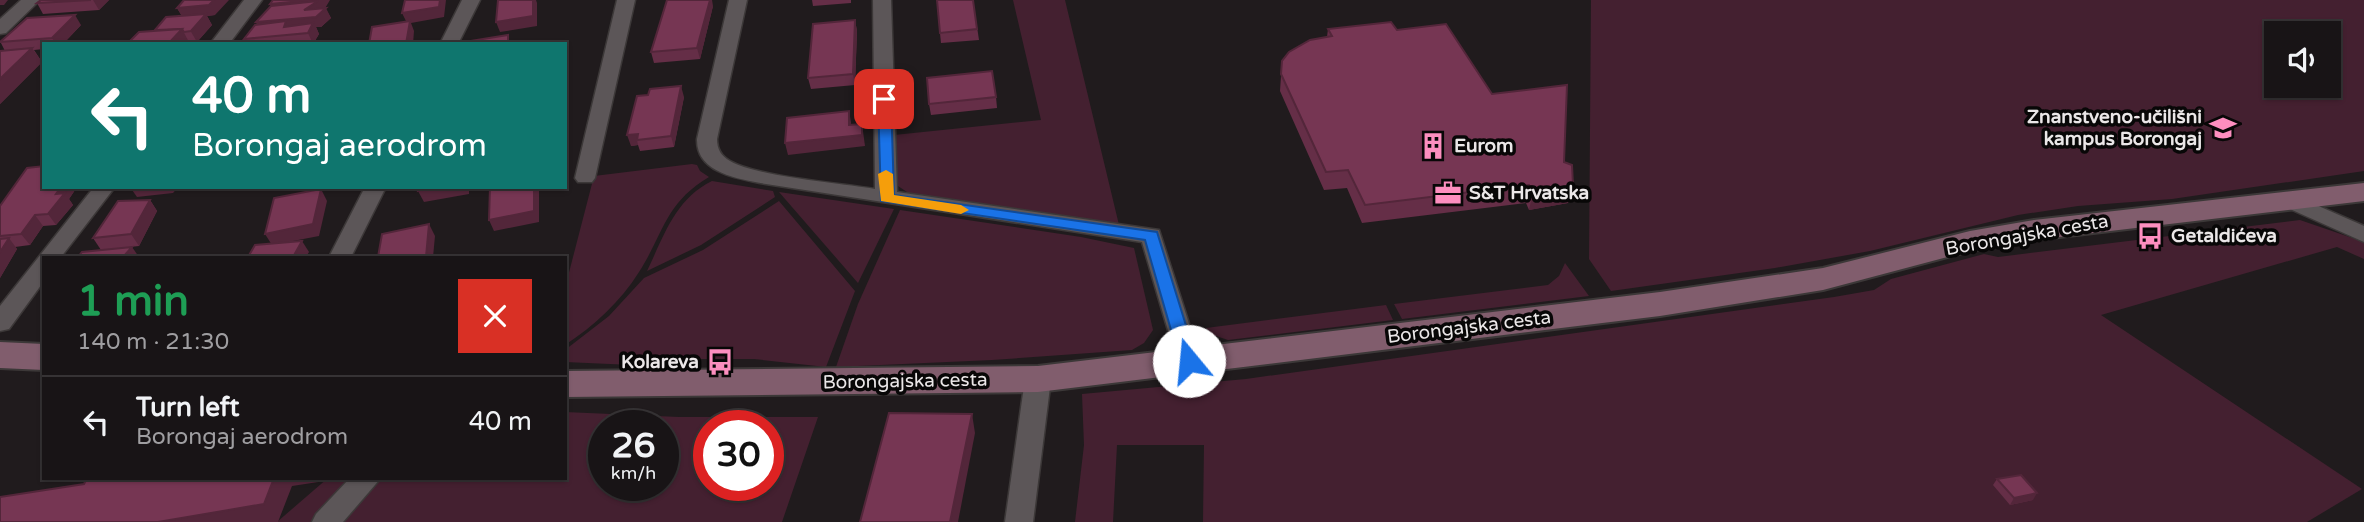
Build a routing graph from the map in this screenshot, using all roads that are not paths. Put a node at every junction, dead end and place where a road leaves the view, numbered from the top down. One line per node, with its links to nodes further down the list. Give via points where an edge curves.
1 (31, 0): 7 (street)
2 (253, 0): 8 (street)
3 (471, 0): 9 (street)
4 (626, 0): 10 (street)
5 (738, 0): 14 (street, via 705,134 711,155 734,170)
6 (883, 0): 14 (street)
7 (0, 29)
8 (221, 42)
9 (450, 42)
10 (585, 178)
11 (103, 189): 17 (street)
12 (375, 189): 18 (street)
13 (2364, 191): 15 (street, Borongajska cesta)
14 (886, 198): 23 (street, via 1151,235)
15 (2289, 200): 16 (street); 23 (street, Borongajska cesta, via 2034,230 1765,289)
16 (2364, 235)
17 (50, 256)
18 (341, 256)
19 (42, 268): 20 (street)
20 (0, 323)
21 (0, 355): 22 (street)
22 (42, 357)
23 (1189, 361): 24 (street, Borongajska cesta)
24 (1038, 379): 25 (street, Borongajska cesta); 28 (street)
25 (567, 384)
26 (365, 480): 27 (street)
27 (326, 522)
28 (1019, 522)

